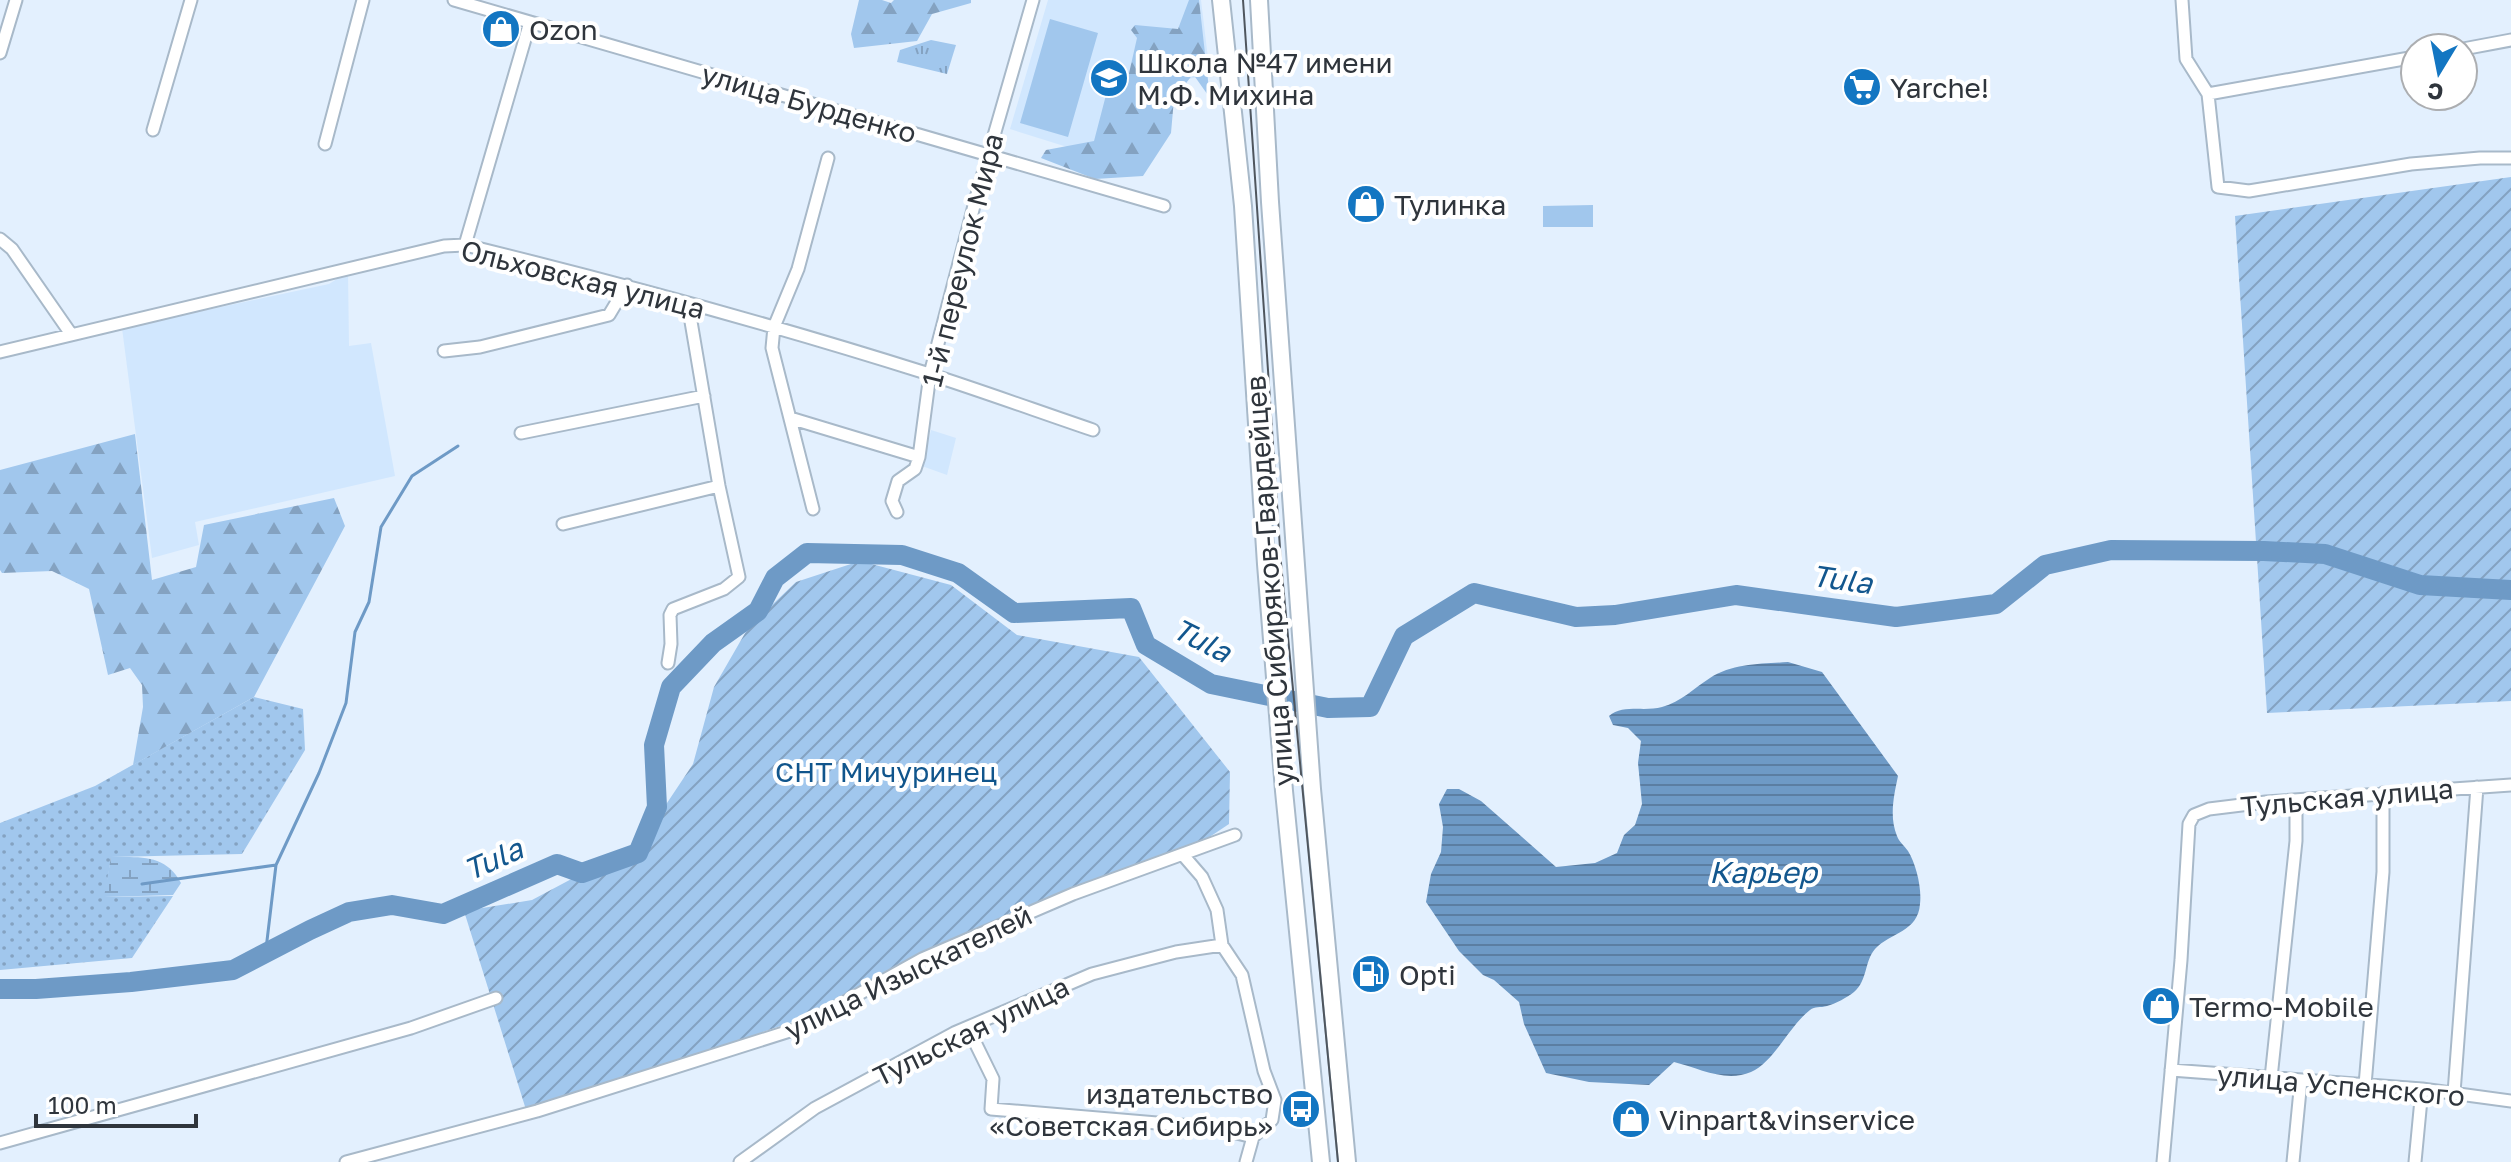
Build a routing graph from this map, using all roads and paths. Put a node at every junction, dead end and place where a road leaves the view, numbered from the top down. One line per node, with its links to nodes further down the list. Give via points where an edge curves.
1 (16, 0): 12 (street)
2 (191, 0): 15 (street)
3 (363, 0): 16 (street)
4 (454, 0): 9 (street, улица Бурденко)
5 (1033, 0): 17 (street, 1-й переулок Мира)
6 (1221, 0): 61 (main road, улица Сибиряков-Гвардейцев, via 1243,206 1284,791)
7 (1259, 0): 62 (main road, улица Сибиряков-Гвардейцев, via 1312,789)
8 (2182, 0): 14 (street, via 2186,59)
9 (530, 22): 17 (street, улица Бурденко); 22 (street)
10 (2511, 40): 11 (street)
11 (2479, 46)
12 (0, 53)
13 (2399, 60): 14 (street)
14 (2208, 94): 19 (street, via 2218,187 2249,191 2411,164)
15 (153, 130)
16 (325, 144)
17 (989, 155): 20 (street, улица Бурденко); 29 (street, 1-й переулок Мира)
18 (828, 158): 25 (street, via 798,269)
19 (2511, 158)
20 (1164, 206)
21 (0, 239): 26 (street)
22 (465, 245): 23 (street, Ольховская улица); 26 (street, Ольховская улица)
23 (627, 285): 24 (street, Ольховская улица); 27 (street, via 609,315)
24 (688, 304): 25 (street, Ольховская улица); 30 (street)
25 (774, 327): 29 (street, Ольховская улица); 31 (street, via 772,348)
26 (71, 334): 28 (street, Ольховская улица)
27 (444, 351)
28 (0, 352)
29 (930, 374): 32 (street, Ольховская улица); 34 (street, 1-й переулок Мира)
30 (704, 396): 33 (street); 35 (street)
31 (790, 418): 34 (street); 36 (street)
32 (1093, 430)
33 (521, 433)
34 (919, 457): 37 (street, 1-й переулок Мира, via 915,469 898,481 892,501)
35 (719, 486): 38 (street); 39 (street, via 739,577 724,589 673,609)
36 (813, 509)
37 (897, 512)
38 (563, 524)
39 (668, 663)
40 (2511, 785): 41 (street, Тульская улица)
41 (2477, 787): 42 (street, Тульская улица); 54 (street)
42 (2383, 793): 43 (street, Тульская улица); 52 (street, via 2383,872)
43 (2296, 800): 49 (street, Тульская улица, via 2209,809 2194,815 2189,824); 50 (street)
44 (1235, 835): 45 (street, улица Изыскателей)
45 (1183, 855): 46 (street, via 1202,877 1217,910); 58 (street, улица Изыскателей, via 1073,894 922,959 796,1029 537,1111)
46 (1222, 945): 48 (street, Тульская улица, via 1092,974); 56 (street, via 1242,975 1275,1100 1272,1120)
47 (496, 998): 57 (street, via 411,1028)
48 (968, 1028): 56 (street, via 993,1079 991,1109 1216,1128); 59 (street, Тульская улица, via 815,1108)
49 (2171, 1070): 50 (street, улица Успенского); 63 (street)
50 (2271, 1078): 51 (street, улица Успенского)
51 (2301, 1080): 52 (street, улица Успенского); 64 (street)
52 (2365, 1085): 53 (street, улица Успенского)
53 (2422, 1089): 54 (street, улица Успенского); 65 (street)
54 (2454, 1093): 55 (street, улица Успенского)
55 (2511, 1101)
56 (1253, 1137): 60 (street)
57 (0, 1143)
58 (346, 1162)
59 (740, 1162)
60 (1246, 1162)
61 (1321, 1162)
62 (1347, 1162)
63 (2163, 1162)
64 (2293, 1162)
65 (2415, 1162)

